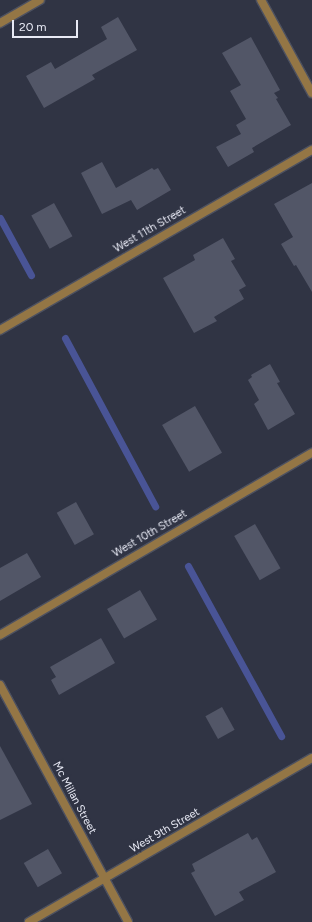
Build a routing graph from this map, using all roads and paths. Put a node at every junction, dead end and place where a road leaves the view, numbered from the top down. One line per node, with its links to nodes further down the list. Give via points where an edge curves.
1 (40, 0): 3 (street)
2 (261, 0): 4 (street)
3 (0, 23)
4 (312, 93)
5 (312, 150): 6 (street, West 11th Street)
6 (0, 330)
7 (312, 453): 8 (street, West 10th Street)
8 (0, 635)
9 (0, 685): 11 (street, Mc Millan Street)
10 (312, 758): 11 (street, West 9th Street)
11 (105, 878): 12 (street, West 9th Street); 13 (street, Mc Millan Street)
12 (29, 922)
13 (128, 922)

